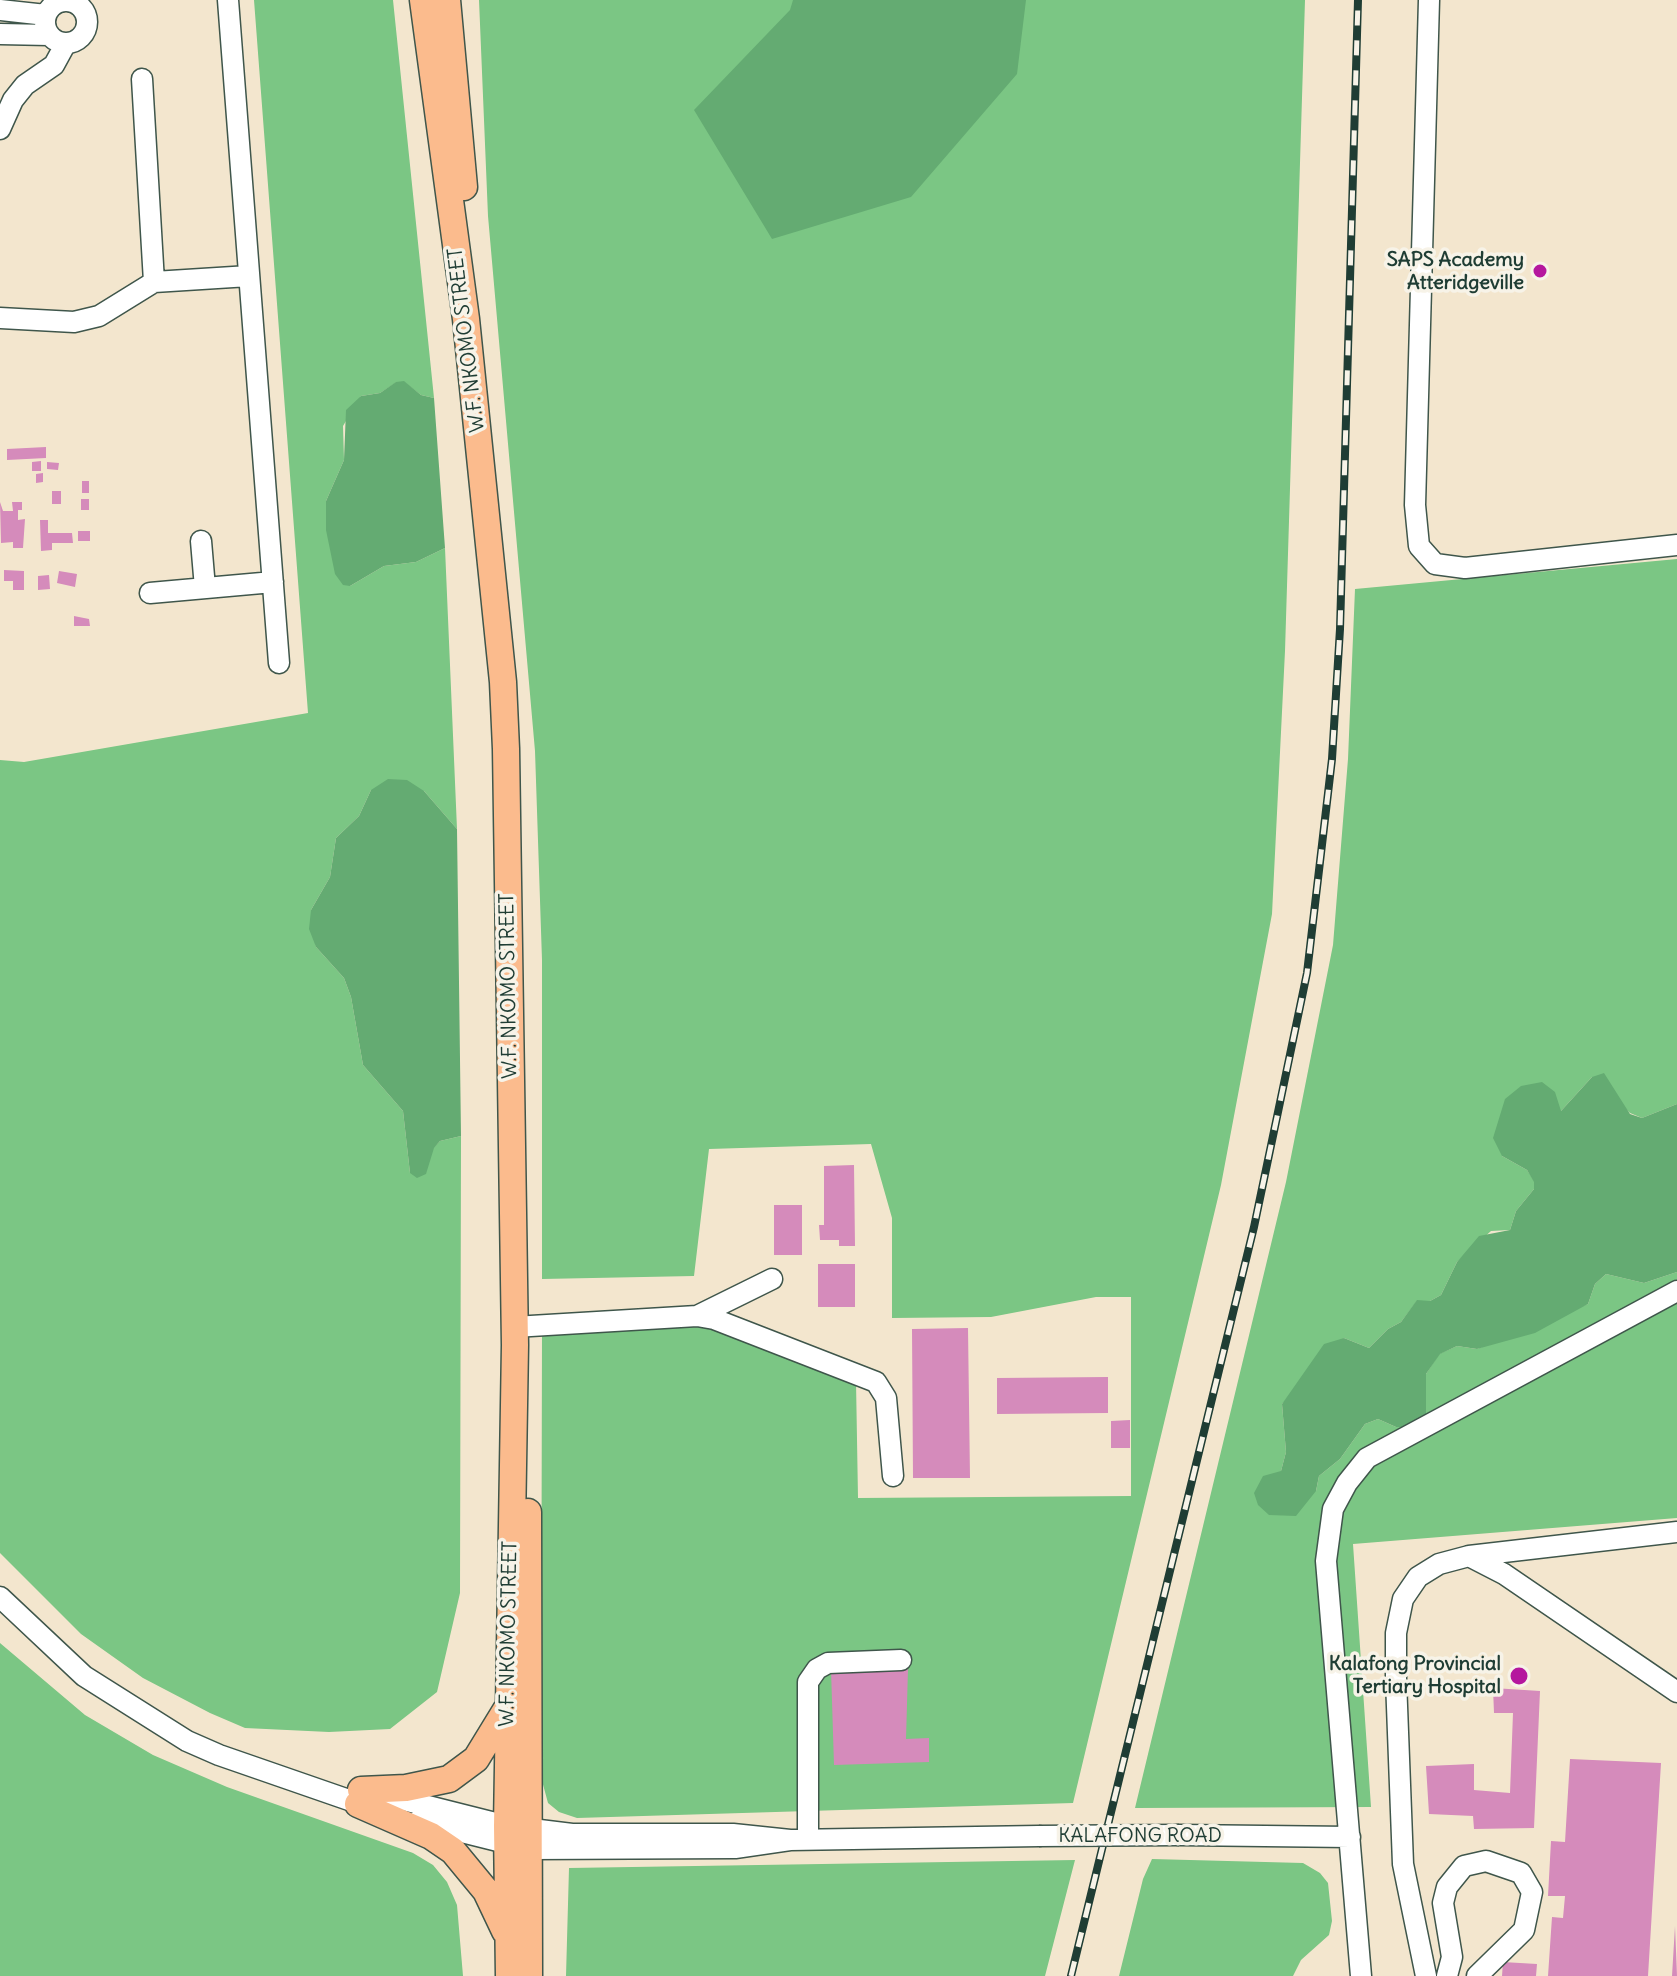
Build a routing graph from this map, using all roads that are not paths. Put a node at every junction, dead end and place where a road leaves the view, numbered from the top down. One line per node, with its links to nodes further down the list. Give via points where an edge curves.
1 (228, 0): 10 (street)
2 (423, 0): 22 (main road, W.F. NKOMO STREET, via 466,319 503,682)
3 (447, 0): 22 (main road, W.F. NKOMO STREET, via 513,670)
4 (1429, 0): 14 (street, via 1415,513 1419,546 1435,564 1465,568)
5 (0, 10): 6 (street)
6 (65, 15): 7 (street); 9 (street, via 54,65 25,85)
7 (0, 34)
8 (142, 79): 11 (street)
9 (0, 129)
10 (249, 276): 11 (street); 15 (street)
11 (154, 282): 12 (street, via 88,320)
12 (0, 318)
13 (201, 541): 16 (street)
14 (1677, 545)
15 (273, 582): 16 (street); 18 (street)
16 (205, 588): 17 (street)
17 (150, 593)
18 (279, 663)
19 (772, 1279): 21 (street)
20 (1677, 1291): 31 (street, via 1367,1458 1347,1483 1333,1509 1326,1561)
21 (697, 1316): 22 (street); 23 (street, via 876,1382 886,1398)
22 (520, 1325): 29 (main road, W.F. NKOMO STREET); 32 (main road, W.F. NKOMO STREET)
23 (893, 1476)
24 (1677, 1532): 25 (street)
25 (1469, 1556): 28 (street, via 1504,1574); 38 (street, via 1439,1564 1418,1577 1403,1599 1396,1633 1403,1864)
26 (0, 1597): 30 (street, KALAFONG ROAD, via 84,1676 137,1712 219,1755)
27 (901, 1660): 33 (street, via 828,1663 808,1682)
28 (1677, 1692)
29 (508, 1706): 30 (main road, via 482,1752 449,1779); 32 (main road, W.F. NKOMO STREET)
30 (360, 1797): 32 (street, KALAFONG ROAD); 34 (main road, via 453,1851 486,1891)
31 (1350, 1837): 33 (street, KALAFONG ROAD, bridge); 37 (street)
32 (519, 1838): 33 (street, KALAFONG ROAD, via 733,1834); 34 (main road, W.F. NKOMO STREET); 36 (main road, W.F. NKOMO STREET)
33 (799, 1839)
34 (508, 1938): 35 (main road, W.F. NKOMO STREET)
35 (509, 1976)
36 (529, 1976)
37 (1361, 1976)
38 (1426, 1976)
39 (1447, 1976): 40 (street, via 1452,1957 1443,1903 1447,1887 1464,1866 1486,1861 1521,1873 1532,1892 1524,1930)
40 (1477, 1976)

